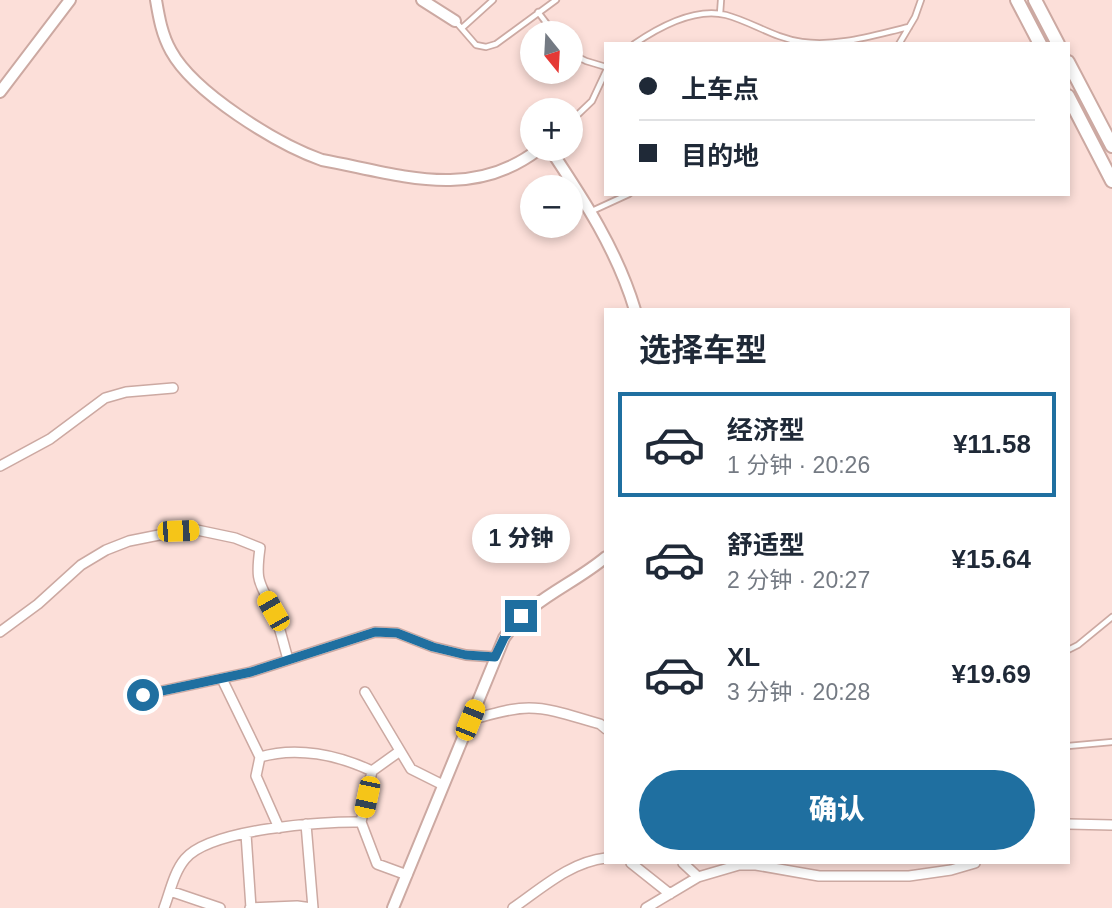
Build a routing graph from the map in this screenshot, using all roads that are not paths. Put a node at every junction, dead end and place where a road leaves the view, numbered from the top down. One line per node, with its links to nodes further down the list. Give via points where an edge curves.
1 (70, 0): 24 (street)
2 (156, 0): 28 (street, via 164,39 191,77 260,131 305,154 334,163 455,181 497,172)
3 (422, 0): 14 (street)
4 (435, 0): 14 (street)
5 (493, 0): 14 (lane)
6 (556, 0): 11 (lane)
7 (720, 0): 12 (lane)
8 (921, 0): 15 (lane)
9 (1017, 0): 18 (main road)
10 (1035, 0): 19 (main road)
11 (538, 12): 13 (lane); 14 (lane, via 491,46 477,45)
12 (720, 14): 15 (lane, via 804,42 840,42); 16 (lane, via 675,22)
13 (545, 21)
14 (459, 25)
15 (909, 27): 17 (lane)
16 (639, 42)
17 (900, 42)
18 (1039, 42)
19 (1057, 42)
20 (583, 60): 22 (lane)
21 (1070, 66): 27 (main road)
22 (604, 68)
23 (604, 74): 26 (lane)
24 (0, 92)
25 (1070, 100): 30 (main road)
26 (583, 110)
27 (1112, 146)
28 (520, 159)
29 (558, 161): 32 (street)
30 (1112, 181)
31 (625, 196): 32 (lane)
32 (591, 212): 33 (street, via 612,250)
33 (634, 308)
34 (173, 387): 35 (street, via 105,398 54,436)
35 (0, 466)
36 (604, 560): 40 (street, via 531,607 512,627)
37 (1112, 617): 39 (lane)
38 (0, 632): 41 (street, via 106,550 140,538 197,530 260,548 260,586)
39 (1070, 649)
40 (495, 657): 41 (street, via 466,655 382,631); 45 (street)
41 (288, 659): 42 (street)
42 (222, 679): 44 (street); 50 (street)
43 (365, 692): 49 (street)
44 (143, 695)
45 (470, 720): 46 (street, via 531,708); 52 (street)
46 (604, 727)
47 (1112, 741): 48 (lane)
48 (1070, 746)
49 (400, 751): 51 (street); 52 (street, via 416,774)
50 (260, 757): 51 (street, via 323,755); 57 (street, via 256,776)
51 (372, 771): 53 (street)
52 (443, 785): 64 (street)
53 (361, 822): 54 (street); 64 (street, via 377,864)
54 (306, 824): 57 (street); 71 (street)
55 (1070, 824): 56 (street)
56 (1112, 825)
57 (279, 828): 58 (street)
58 (246, 834): 66 (street, via 194,851 184,860); 70 (street)
59 (604, 858): 73 (street, via 567,870)
60 (632, 864): 67 (street)
61 (684, 864): 65 (street)
62 (972, 864): 63 (street, via 909,876 819,876)
63 (773, 865): 65 (street, via 739,865)
64 (407, 875): 72 (street)
65 (698, 877): 67 (street)
66 (170, 891): 68 (street); 69 (street)
67 (670, 894): 74 (street)
68 (164, 908)
69 (220, 908)
70 (251, 908): 71 (street)
71 (313, 908)
72 (393, 908)
73 (513, 908)
74 (646, 908)

